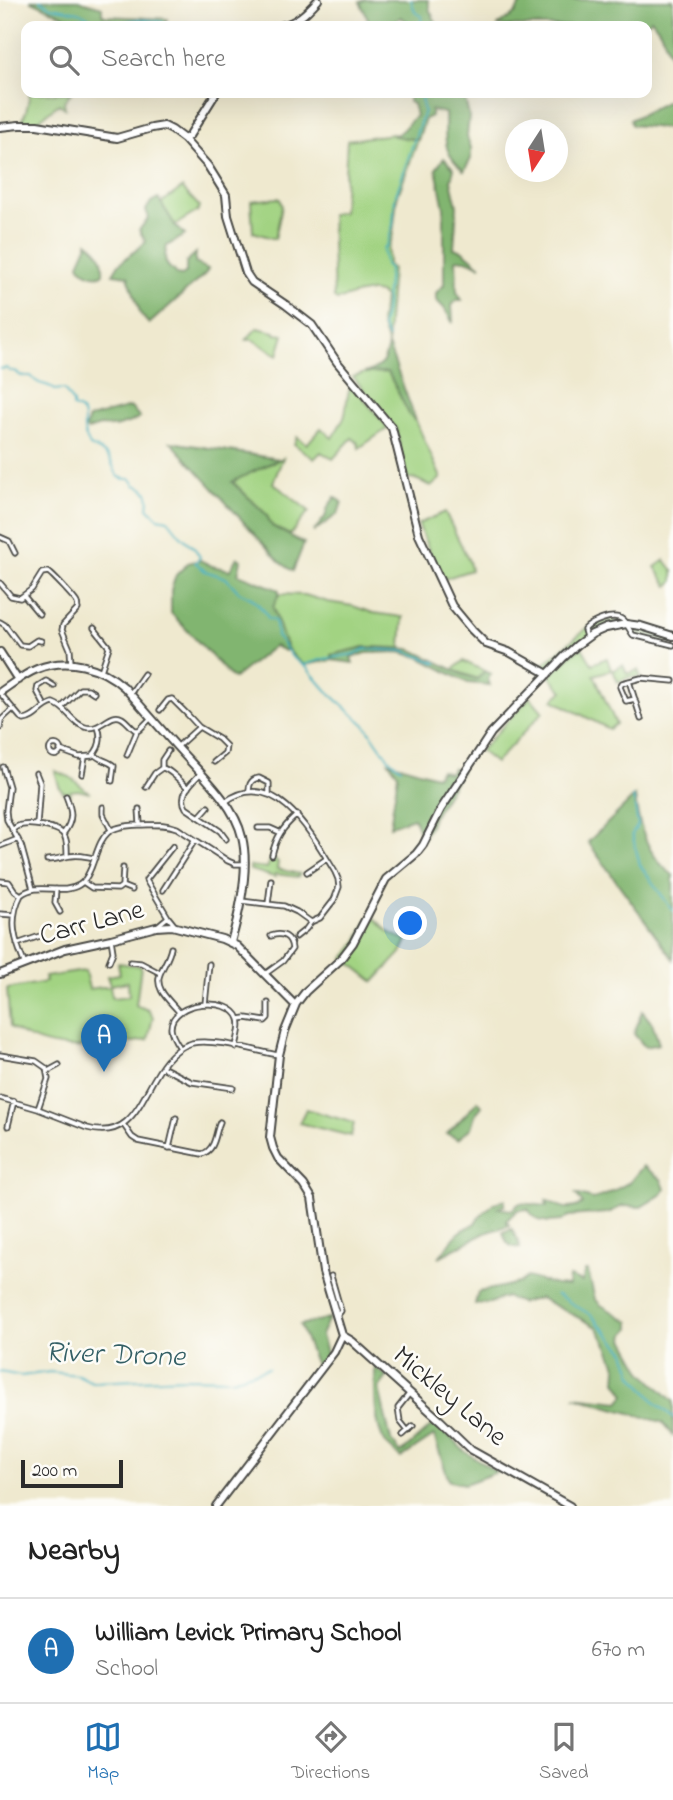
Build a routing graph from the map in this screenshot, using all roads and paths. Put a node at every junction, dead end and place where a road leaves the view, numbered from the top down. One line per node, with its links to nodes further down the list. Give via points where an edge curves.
1 (318, 0): 2 (street)
2 (295, 21)
3 (213, 98): 5 (street)
4 (0, 127): 5 (street, via 37,125 117,138 159,126)
5 (186, 138): 21 (street, via 226,195 249,278 312,325 392,428 419,535 452,606 486,644)
6 (0, 537): 7 (street, via 9,541)
7 (15, 553)
8 (0, 583): 9 (street, via 11,596)
9 (24, 596): 10 (street); 18 (street, via 42,573 48,572 77,602 78,609 62,630)
10 (39, 614)
11 (0, 622): 15 (street, via 20,645)
12 (626, 624): 14 (street); 16 (street, via 634,635); 21 (street, via 586,638)
13 (94, 628): 19 (street, via 109,647)
14 (673, 636)
15 (40, 641)
16 (673, 645)
17 (0, 652): 22 (street)
18 (71, 664): 19 (street); 22 (street, via 35,669)
19 (101, 671): 28 (street)
20 (144, 674): 28 (street)
21 (548, 674): 122 (street, via 487,737 423,845 383,884 353,943)
22 (18, 680): 26 (street)
23 (628, 681): 24 (street); 29 (street); 29 (street, via 620,690 626,701)
24 (673, 681)
25 (54, 686): 30 (street, via 46,681 38,685)
26 (0, 692): 32 (street)
27 (94, 693): 31 (street, via 80,689)
28 (130, 694): 34 (street)
29 (635, 699): 35 (street)
30 (45, 706): 31 (street); 32 (street, via 26,720)
31 (62, 707): 36 (street, via 81,726)
32 (12, 709): 38 (street, via 2,717)
33 (160, 710): 37 (street, via 170,699)
34 (151, 718): 39 (street); 40 (street)
35 (641, 719)
36 (98, 727): 39 (street, via 117,716); 45 (street, via 100,741)
37 (199, 727): 40 (street); 41 (street)
38 (0, 728)
39 (137, 730): 46 (street)
40 (177, 748): 53 (street)
41 (226, 749): 42 (street); 48 (street)
42 (233, 749)
43 (61, 750): 47 (street)
44 (167, 751): 50 (street)
45 (94, 754): 47 (street); 54 (street, via 114,765)
46 (127, 755)
47 (85, 757): 52 (street)
48 (214, 762)
49 (3, 767): 65 (street, via 9,787)
50 (162, 768): 55 (street); 56 (street)
51 (36, 773): 68 (street, via 40,783)
52 (82, 774)
53 (200, 774): 56 (street); 60 (street)
54 (113, 781)
55 (146, 787)
56 (188, 788): 67 (street, via 183,804)
57 (248, 791): 58 (street); 58 (street, via 250,783 259,778 269,783); 60 (street)
58 (269, 794): 66 (street)
59 (66, 796): 74 (street, via 71,820)
60 (225, 802): 85 (street, via 241,832)
61 (103, 807): 72 (street)
62 (208, 807): 67 (street)
63 (139, 808): 69 (street)
64 (0, 815): 65 (street)
65 (6, 816): 71 (street)
66 (297, 816): 73 (street); 83 (street)
67 (200, 817): 76 (street)
68 (37, 825): 71 (street, via 22,824); 74 (street)
69 (140, 825): 72 (street); 77 (street, via 169,825)
70 (258, 828): 73 (street)
71 (12, 830): 75 (street)
72 (111, 830): 82 (street)
73 (279, 832): 80 (street)
74 (63, 834): 81 (street)
75 (18, 839): 78 (street); 92 (street)
76 (226, 839)
77 (195, 840): 85 (street, via 231,863); 95 (street)
78 (0, 846)
79 (173, 846): 102 (street, via 146,880)
80 (272, 855)
81 (67, 856): 82 (street); 84 (street)
82 (95, 858): 90 (street)
83 (327, 859): 87 (street); 103 (street, via 339,890 330,907)
84 (47, 860)
85 (245, 864): 97 (street)
86 (123, 868): 91 (street)
87 (307, 872)
88 (271, 880): 98 (street)
89 (0, 881): 96 (street, via 9,882)
90 (83, 882): 91 (street, via 92,888 115,890); 93 (street, via 71,889)
91 (122, 886): 94 (street)
92 (33, 889): 93 (street); 96 (street)
93 (56, 889): 99 (street)
94 (132, 890)
95 (163, 890)
96 (21, 895): 101 (street)
97 (240, 901): 98 (street); 110 (street)
98 (268, 904): 103 (street, via 291,909)
99 (60, 912)
100 (0, 914): 101 (street)
101 (14, 915): 111 (street)
102 (168, 917): 104 (street); 105 (street)
103 (311, 922): 108 (street)
104 (156, 927): 105 (street, Carr Lane); 109 (street, Carr Lane)
105 (177, 927): 110 (street, Carr Lane)
106 (40, 936): 111 (street)
107 (271, 936): 119 (street, via 286,935 292,949)
108 (296, 937)
109 (111, 939): 113 (street); 116 (street, Carr Lane, via 61,950)
110 (231, 942): 119 (street, Carr Lane)
111 (17, 944): 116 (street)
112 (164, 951): 118 (street, via 171,950)
113 (109, 962)
114 (130, 962): 118 (street)
115 (209, 964): 121 (street)
116 (25, 965): 117 (street, Carr Lane)
117 (0, 974)
118 (160, 974): 123 (street, via 160,988)
119 (265, 974): 122 (street, Carr Lane)
120 (268, 1003): 124 (street, via 265,1021)
121 (205, 1004): 123 (street); 124 (street, via 230,1009)
122 (295, 1005): 128 (street)
123 (179, 1012): 126 (street, via 171,1028)
124 (239, 1019): 125 (street)
125 (236, 1047): 126 (street, via 201,1042); 128 (street)
126 (180, 1048): 130 (street)
127 (0, 1055): 131 (street, via 36,1061)
128 (278, 1055): 142 (street, via 270,1137 278,1158 312,1198 323,1272)
129 (59, 1065): 131 (street)
130 (161, 1067): 132 (street, via 192,1082); 138 (street, via 135,1113)
131 (48, 1071): 135 (street)
132 (233, 1088)
133 (0, 1098): 134 (street)
134 (14, 1101): 135 (street); 139 (street)
135 (38, 1109): 138 (street, via 95,1130)
136 (176, 1118): 140 (street)
137 (220, 1122): 140 (street, via 208,1152)
138 (123, 1124): 140 (street, via 138,1141)
139 (8, 1126)
140 (169, 1148)
141 (331, 1276): 142 (street, via 341,1311)
142 (336, 1316): 143 (street)
143 (342, 1335): 144 (street, Mickley Lane); 148 (street, via 334,1352)
144 (409, 1393): 146 (street, via 398,1408); 149 (street, Mickley Lane, via 471,1450)
145 (414, 1426): 146 (street)
146 (408, 1431): 147 (street)
147 (403, 1435)
148 (216, 1506)
149 (570, 1506)

